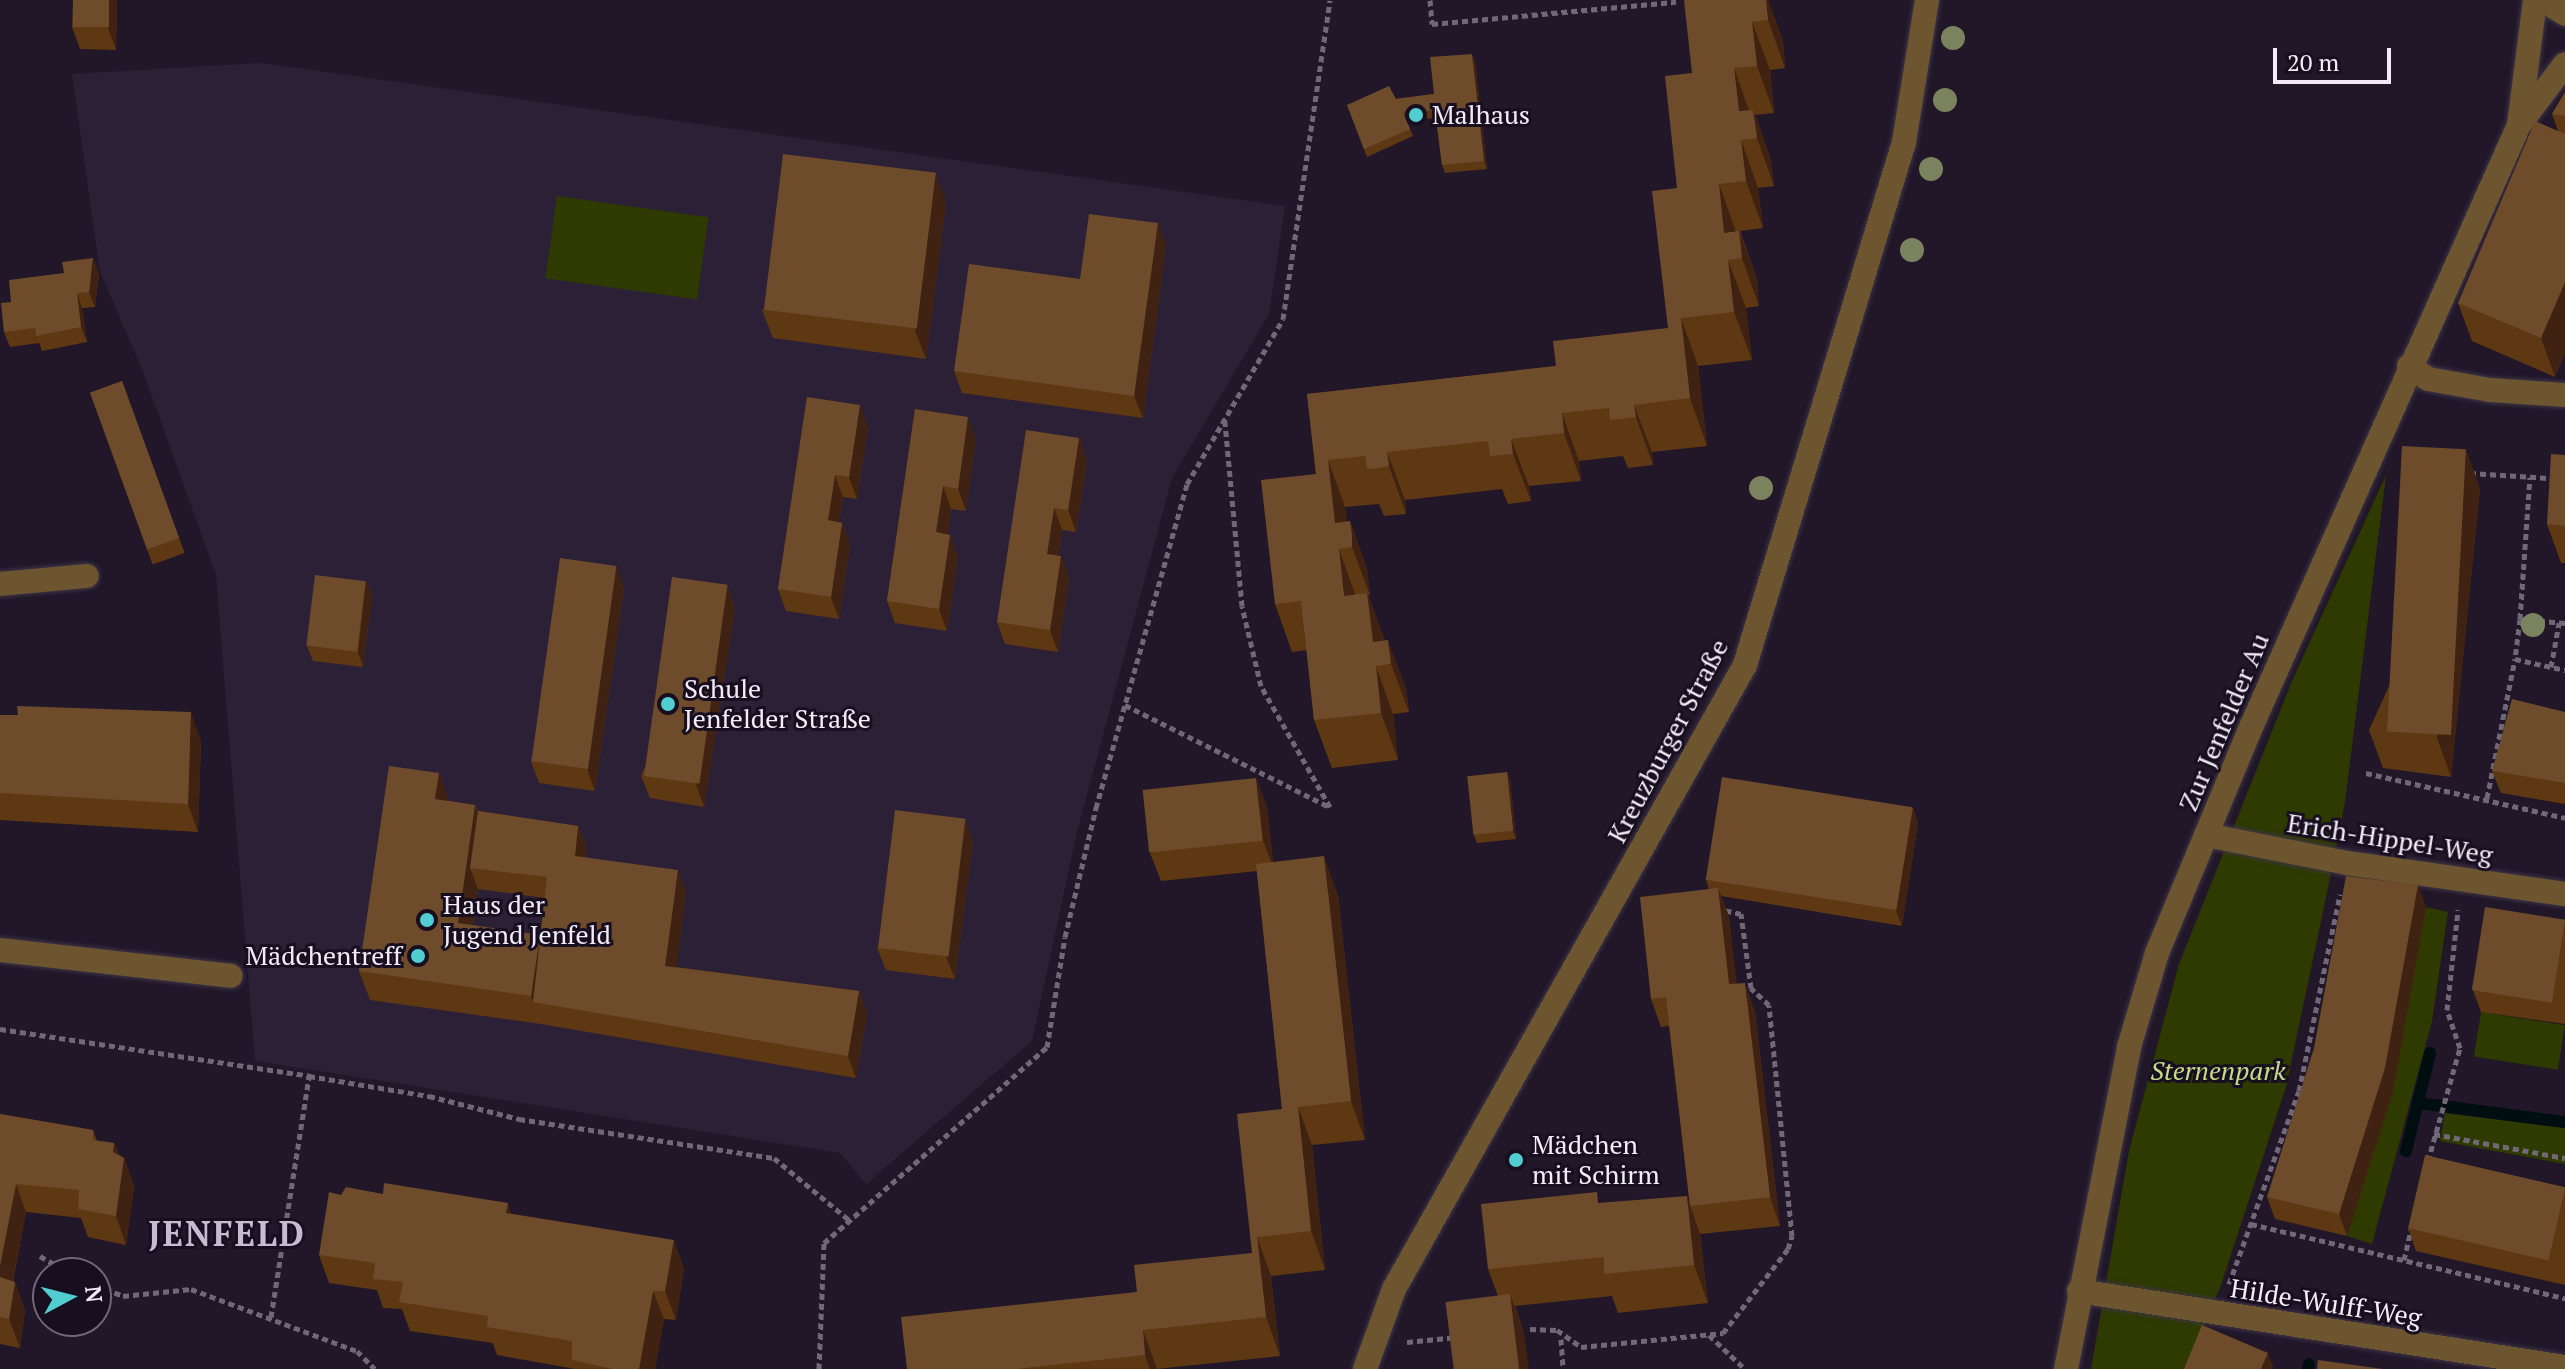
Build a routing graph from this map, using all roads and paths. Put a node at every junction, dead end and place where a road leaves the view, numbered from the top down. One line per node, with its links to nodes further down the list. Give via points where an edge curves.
1 (1330, 0): 12 (path, via 1283,319)
2 (1430, 0): 6 (path, via 1432,24)
3 (1927, 0): 52 (street, Kreuzburger Straße, via 1904,142 1745,665 1394,1289)
4 (2535, 0): 9 (street, Zur Jenfelder Au)
5 (2543, 0): 7 (street)
6 (1676, 2)
7 (2565, 14)
8 (2565, 64): 9 (street, Zur Jenfelder Au)
9 (2519, 125): 10 (street, Zur Jenfelder Au)
10 (2409, 366): 11 (street, via 2428,379 2475,388); 27 (street, Zur Jenfelder Au)
11 (2565, 395)
12 (1225, 420): 23 (path, via 1187,484); 23 (path, via 1242,606 1261,686 1330,807)
13 (2457, 472): 14 (path)
14 (2530, 477): 15 (path); 18 (path)
15 (2565, 479)
16 (87, 576): 17 (street)
17 (0, 584)
18 (2520, 619): 19 (path); 20 (path)
19 (2562, 623): 21 (path)
20 (2515, 659): 21 (path); 25 (path)
21 (2551, 667): 22 (path)
22 (2565, 670)
23 (1125, 705): 40 (path, via 1065,937 1047,1047)
24 (2366, 773): 25 (path)
25 (2487, 798): 26 (path)
26 (2565, 818)
27 (2206, 835): 28 (street, Erich-Hippel-Weg); 43 (street, Zur Jenfelder Au, via 2157,953 2133,1033)
28 (2347, 863): 29 (street, Erich-Hippel-Weg); 41 (path, via 2299,1091)
29 (2565, 894)
30 (2458, 905): 36 (path, via 2447,1010 2460,1048)
31 (1711, 907): 49 (path, via 1741,914 1751,988 1769,1005 1792,1236 1733,1323 1723,1333)
32 (0, 950): 33 (street)
33 (231, 976)
34 (0, 1029): 35 (path)
35 (309, 1076): 40 (path, via 429,1096 519,1119 774,1158); 47 (path)
36 (2434, 1134): 37 (path); 38 (path)
37 (2565, 1158)
38 (2424, 1176)
39 (2414, 1218): 42 (path)
40 (848, 1219): 55 (path, via 824,1243)
41 (2251, 1224): 42 (path); 46 (path)
42 (2404, 1260): 45 (path)
43 (2079, 1291): 46 (street, Hilde-Wulff-Weg); 59 (street, Zur Jenfelder Au)
44 (112, 1292): 47 (path, via 123,1296 191,1289)
45 (2565, 1298)
46 (2218, 1315): 53 (street, Hilde-Wulff-Weg)
47 (271, 1317): 54 (path, via 357,1351)
48 (1530, 1329): 51 (path, via 1548,1328)
49 (1708, 1335): 51 (path, via 1581,1347); 58 (path)
50 (1464, 1336): 52 (path)
51 (1561, 1338): 57 (path)
52 (1373, 1345): 56 (street, Kreuzburger Straße)
53 (2565, 1367)
54 (375, 1369)
55 (819, 1369)
56 (1365, 1369)
57 (1563, 1369)
58 (1745, 1369)
59 (2066, 1369)

